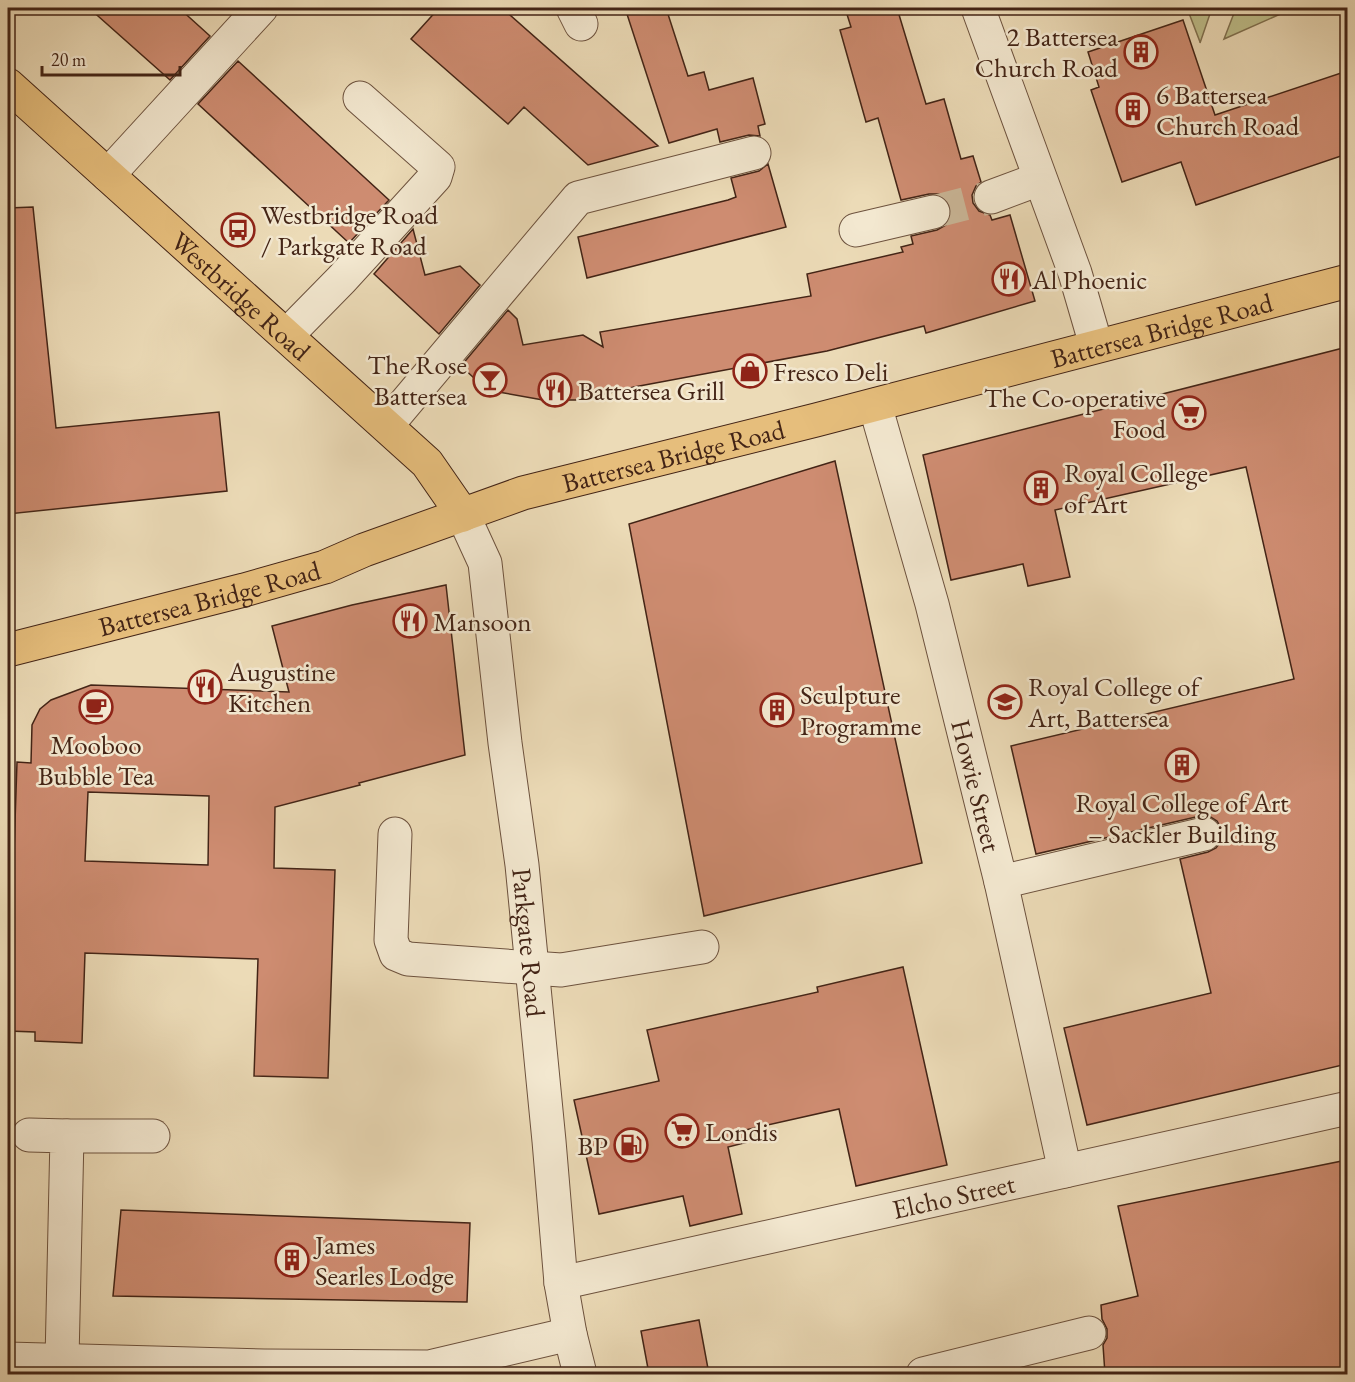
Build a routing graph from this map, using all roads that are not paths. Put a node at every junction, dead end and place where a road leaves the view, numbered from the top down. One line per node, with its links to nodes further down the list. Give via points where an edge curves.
1 (261, 8): 6 (street)
2 (978, 8): 7 (street)
3 (8, 85): 6 (main road, Westbridge Road)
4 (360, 98): 12 (street, via 438,167 435,177)
5 (754, 153): 15 (street, via 578,198)
6 (108, 175): 12 (main road, Westbridge Road)
7 (1039, 178): 8 (street); 13 (street, via 1075,273)
8 (991, 197)
9 (933, 212): 10 (street)
10 (856, 230)
11 (1347, 281): 13 (main road, Battersea Bridge Road)
12 (287, 336): 15 (main road, Westbridge Road)
13 (1096, 345): 14 (main road, Battersea Bridge Road)
14 (875, 405): 16 (main road, Battersea Bridge Road, via 523,494); 20 (street, Howie Street, via 932,603)
15 (387, 425): 16 (main road, Westbridge Road, via 427,463)
16 (464, 515): 17 (main road, Battersea Bridge Road, via 325,567); 22 (street, Parkgate Road, via 485,563)
17 (8, 650)
18 (394, 834): 22 (street, via 391,940 396,954)
19 (1204, 834): 20 (street)
20 (1001, 882): 27 (street, Howie Street)
21 (702, 947): 22 (street, via 574,969)
22 (531, 966): 28 (street, Parkgate Road)
23 (1347, 1108): 27 (street, Elcho Street)
24 (29, 1135): 25 (street)
25 (67, 1136): 26 (street); 32 (street)
26 (153, 1136)
27 (1065, 1171): 28 (street, Elcho Street)
28 (561, 1283): 30 (street, Parkgate Road)
29 (1089, 1333): 34 (street)
30 (570, 1334): 32 (street, via 429,1367); 33 (street, Parkgate Road)
31 (8, 1359): 32 (street)
32 (80, 1365)
33 (580, 1374)
34 (923, 1374)

